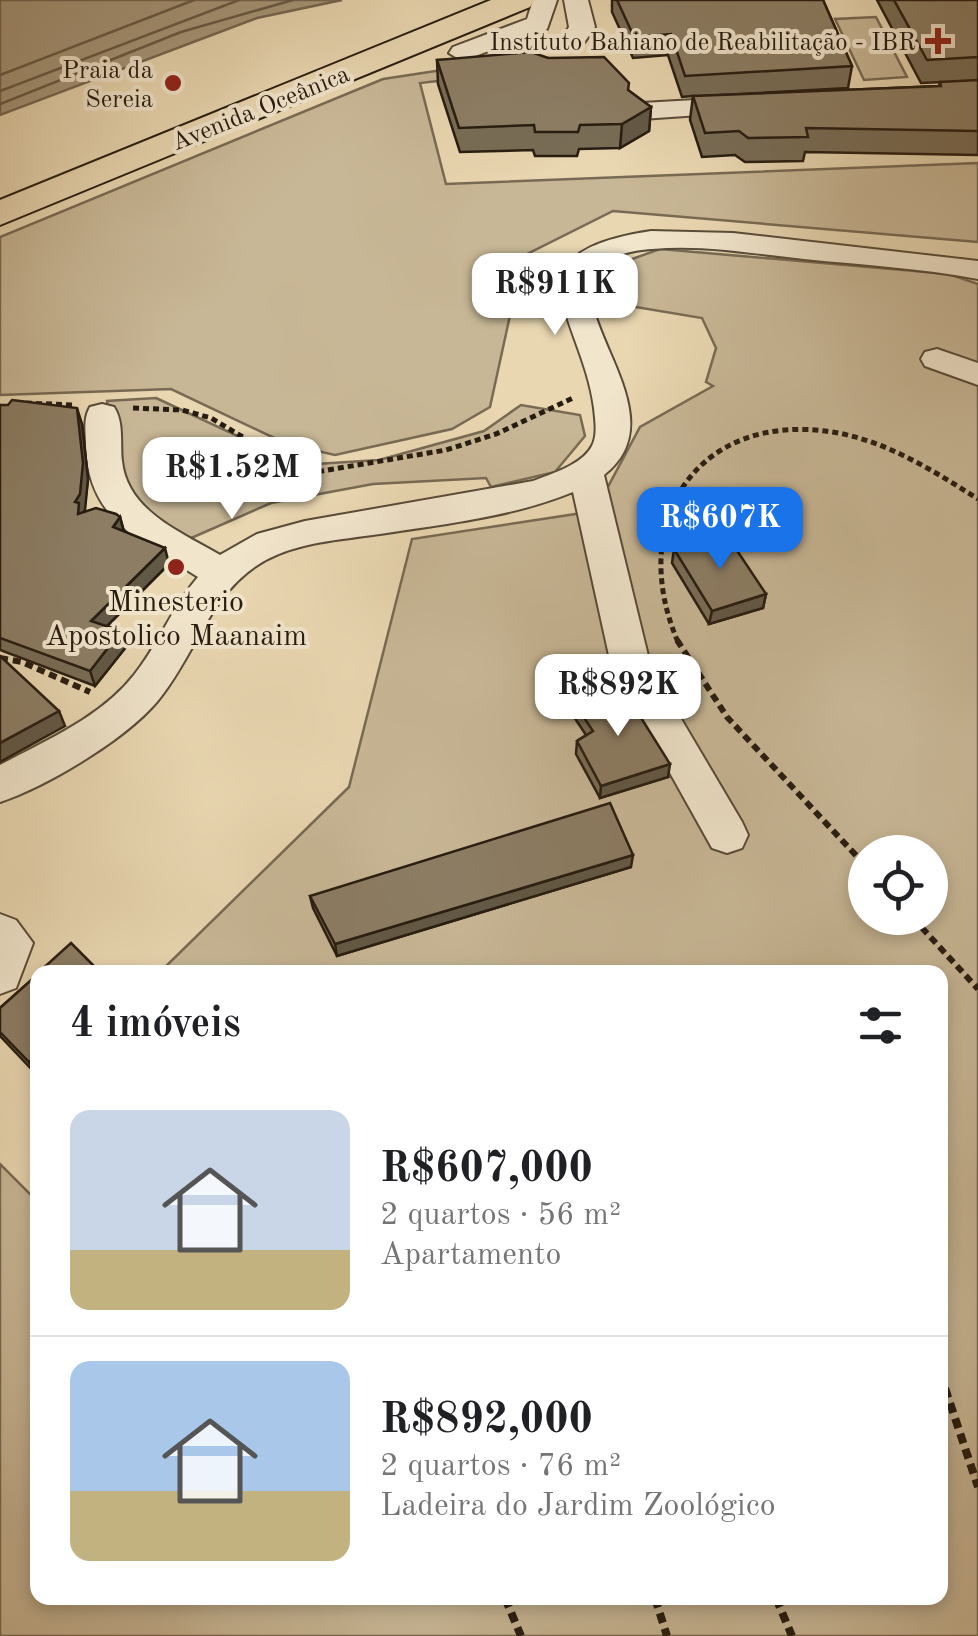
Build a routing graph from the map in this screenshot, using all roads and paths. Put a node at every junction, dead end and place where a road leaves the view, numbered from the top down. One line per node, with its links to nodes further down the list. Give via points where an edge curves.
1 (520, 0): 8 (main road, Avenida Oceânica)
2 (545, 0): 5 (street, via 538,24)
3 (576, 0): 4 (street, via 582,27)
4 (572, 42)
5 (462, 53)
6 (780, 103): 7 (street)
7 (642, 111)
8 (0, 214)
9 (978, 270): 12 (street, via 686,240 625,244 600,252 575,281 575,300)
10 (937, 359): 11 (street)
11 (978, 375)
12 (603, 383): 14 (path, via 468,446 320,472 289,464 202,412 175,406); 15 (street, via 615,417 614,440)
13 (22, 403): 14 (path)
14 (98, 413): 17 (street, via 112,495)
15 (586, 473): 17 (street, via 526,496 269,543); 22 (street, via 632,669)
16 (978, 499): 23 (path, via 861,439 789,427 757,434 698,471 672,503 661,533 670,625 712,698)
17 (219, 573): 19 (street)
18 (0, 658): 19 (path)
19 (127, 709): 20 (street)
20 (15, 776): 21 (street)
21 (0, 801)
22 (727, 835)
23 (848, 846)
24 (0, 934): 26 (street, via 10,943)
25 (929, 935): 27 (path)
26 (0, 974)
27 (978, 989)
28 (948, 1398): 29 (path)
29 (978, 1487)
30 (508, 1605): 33 (path)
31 (657, 1605): 34 (path)
32 (779, 1605): 35 (path)
33 (522, 1636)
34 (668, 1636)
35 (792, 1636)

